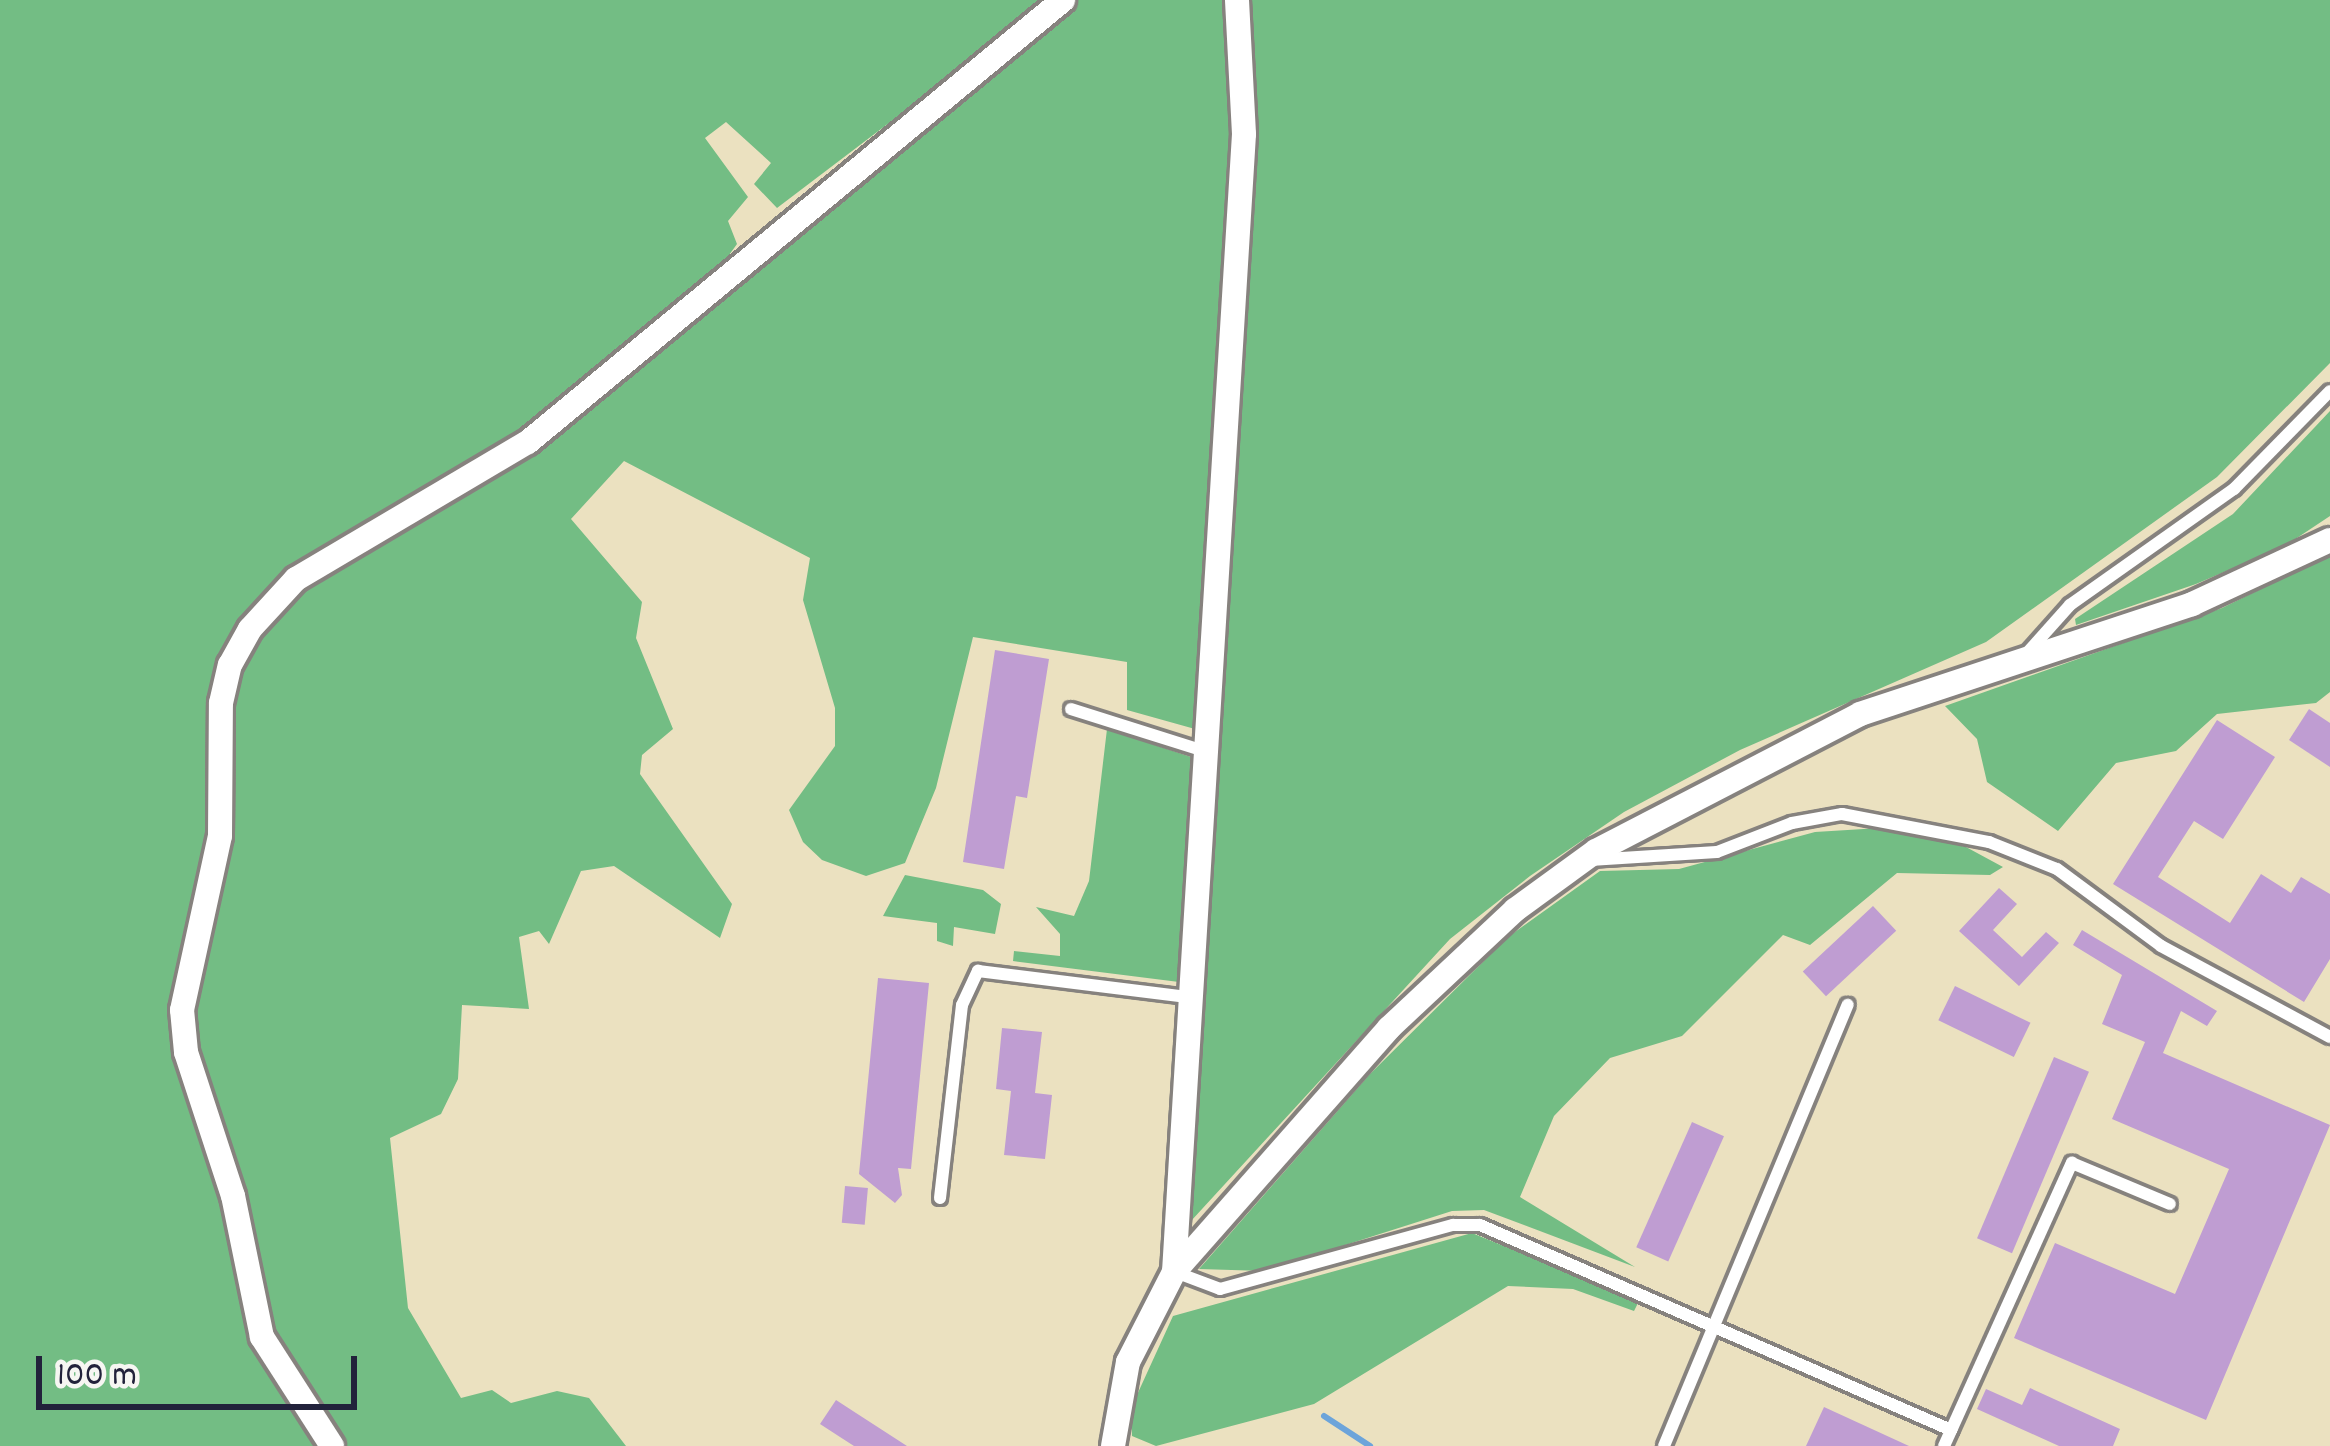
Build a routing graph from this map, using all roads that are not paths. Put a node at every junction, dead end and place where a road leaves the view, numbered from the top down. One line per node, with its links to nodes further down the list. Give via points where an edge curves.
1 (1063, 0): 17 (street, via 528,442 296,579 250,629 230,665 221,703 220,836 182,1010 187,1052 238,1216 262,1337)
2 (1238, 0): 7 (street, via 1244,134)
3 (2330, 391): 5 (lane, via 2234,490 2070,605)
4 (2330, 540): 5 (street, via 2192,604)
5 (2027, 653): 8 (street, via 1860,714 1695,794)
6 (1071, 709): 7 (lane)
7 (1204, 751): 9 (street)
8 (1583, 860): 11 (lane, via 1717,853 1792,823 1842,814 1989,842 2057,869 2161,946); 14 (street, via 1515,910 1389,1028)
9 (1187, 997): 12 (lane, via 979,971 962,1006); 14 (street)
10 (1848, 1005): 15 (lane)
11 (2330, 1037)
12 (940, 1198)
13 (2170, 1204): 16 (lane, via 2072,1163)
14 (1174, 1272): 15 (lane, via 1220,1289 1454,1225 1480,1226); 18 (street, via 1128,1362)
15 (1709, 1323): 16 (lane); 19 (lane)
16 (1951, 1430): 20 (lane)
17 (332, 1446)
18 (1113, 1446)
19 (1664, 1446)
20 (1944, 1446)

